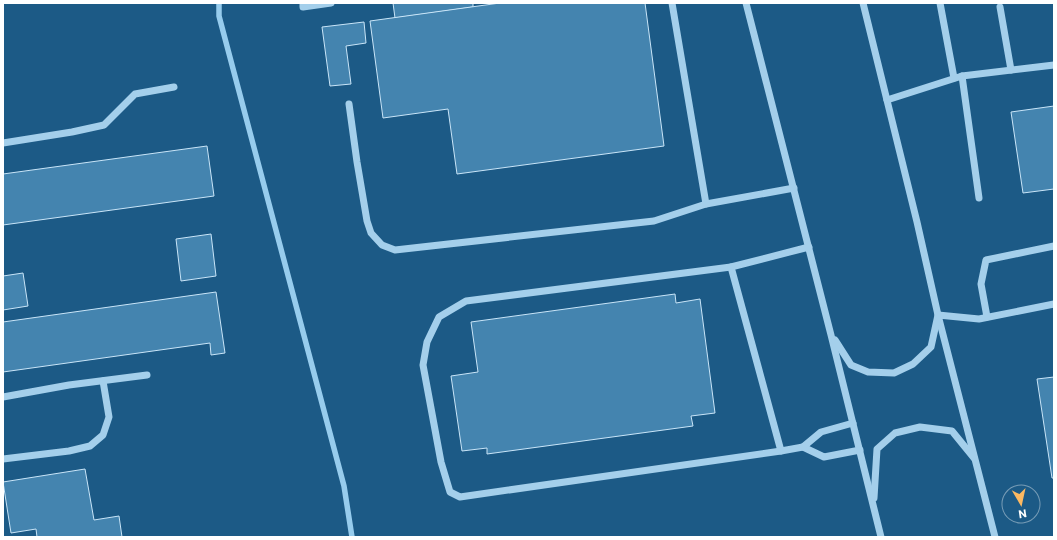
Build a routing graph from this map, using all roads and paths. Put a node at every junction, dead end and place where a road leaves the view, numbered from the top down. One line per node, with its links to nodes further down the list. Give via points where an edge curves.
1 (303, 3): 2 (street, via 303,6)
2 (330, 3)
3 (672, 3): 18 (street)
4 (746, 3): 16 (street)
5 (863, 3): 13 (street)
6 (940, 3): 11 (street)
7 (1000, 7): 9 (street)
8 (1054, 65): 9 (street)
9 (1011, 70): 10 (street)
10 (962, 76): 11 (street); 17 (street)
11 (954, 78): 13 (street)
12 (174, 87): 15 (street, via 135,94 104,125)
13 (887, 100): 23 (street)
14 (349, 104): 18 (street, via 367,221 371,233 382,245 395,250 654,221)
15 (3, 143)
16 (794, 188): 18 (street); 20 (street)
17 (979, 198)
18 (706, 204)
19 (1054, 246): 24 (street, via 986,260 981,284)
20 (809, 247): 21 (street); 25 (street)
21 (731, 267): 32 (street); 32 (street, via 466,302 439,317 427,342 423,365 441,462 450,492 460,497)
22 (1054, 304): 24 (street)
23 (938, 315): 24 (street, via 979,319); 25 (street, via 931,347 913,364 894,372 868,372 851,365); 34 (street)
24 (987, 317)
25 (831, 335): 29 (street)
26 (147, 375): 27 (street)
27 (103, 381): 28 (street); 33 (street, via 109,417 103,435 90,446)
28 (3, 397)
29 (853, 423): 30 (street, via 821,432); 31 (street)
30 (804, 447): 31 (street, via 824,457); 32 (street)
31 (860, 450): 35 (street)
32 (781, 451)
33 (3, 459)
34 (975, 460): 35 (street, via 952,431 920,427 895,433 877,449); 37 (street)
35 (874, 505): 36 (street)
36 (881, 537)
37 (995, 537)

